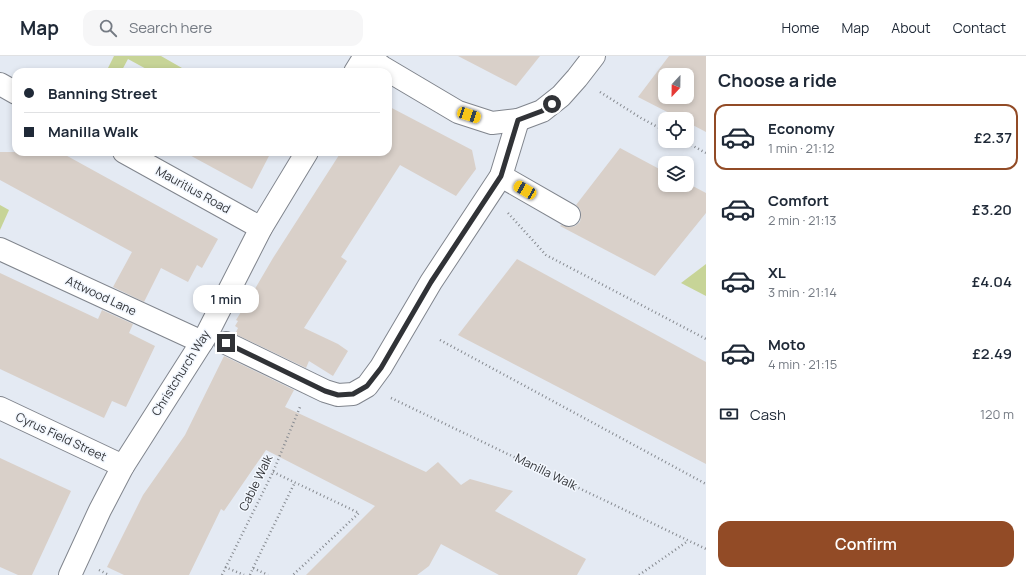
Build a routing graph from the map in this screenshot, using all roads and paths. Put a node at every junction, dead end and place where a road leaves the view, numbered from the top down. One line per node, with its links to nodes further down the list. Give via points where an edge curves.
1 (365, 56): 4 (street)
2 (368, 56): 5 (street)
3 (594, 56): 10 (street, via 561,96 542,111)
4 (358, 68)
5 (384, 68)
6 (392, 73): 10 (street, via 458,112 492,123)
7 (0, 84): 8 (street)
8 (12, 91)
9 (600, 92): 11 (path)
10 (518, 120): 16 (street)
11 (658, 127)
12 (694, 146): 13 (path)
13 (706, 153)
14 (131, 156): 19 (street, Mauritius Road)
15 (305, 156): 19 (street, Christchurch Way)
16 (501, 176): 18 (street); 24 (street, via 431,282 381,368 367,386 353,394 338,395)
17 (503, 210): 21 (path, via 546,255)
18 (568, 215)
19 (261, 228): 23 (street, Christchurch Way)
20 (0, 249): 23 (street, Attwood Lane)
21 (706, 339)
22 (440, 340): 31 (path)
23 (202, 342): 28 (street, Christchurch Way)
24 (226, 343)
25 (386, 396): 32 (path, Manilla Walk)
26 (301, 406): 29 (path, Cable Walk)
27 (0, 408): 28 (street, Cyrus Field Street)
28 (123, 466): 36 (street, Christchurch Way)
29 (273, 472): 30 (path); 34 (path, Cable Walk)
30 (295, 482): 35 (path); 41 (path, via 358,513)
31 (706, 484)
32 (689, 541): 33 (path, Manilla Walk); 42 (path)
33 (706, 550)
34 (225, 567): 37 (path, Cable Walk); 38 (path)
35 (253, 568): 39 (path); 40 (path)
36 (70, 575)
37 (222, 575)
38 (244, 575)
39 (250, 575)
40 (268, 575)
41 (293, 575)
42 (639, 575)

